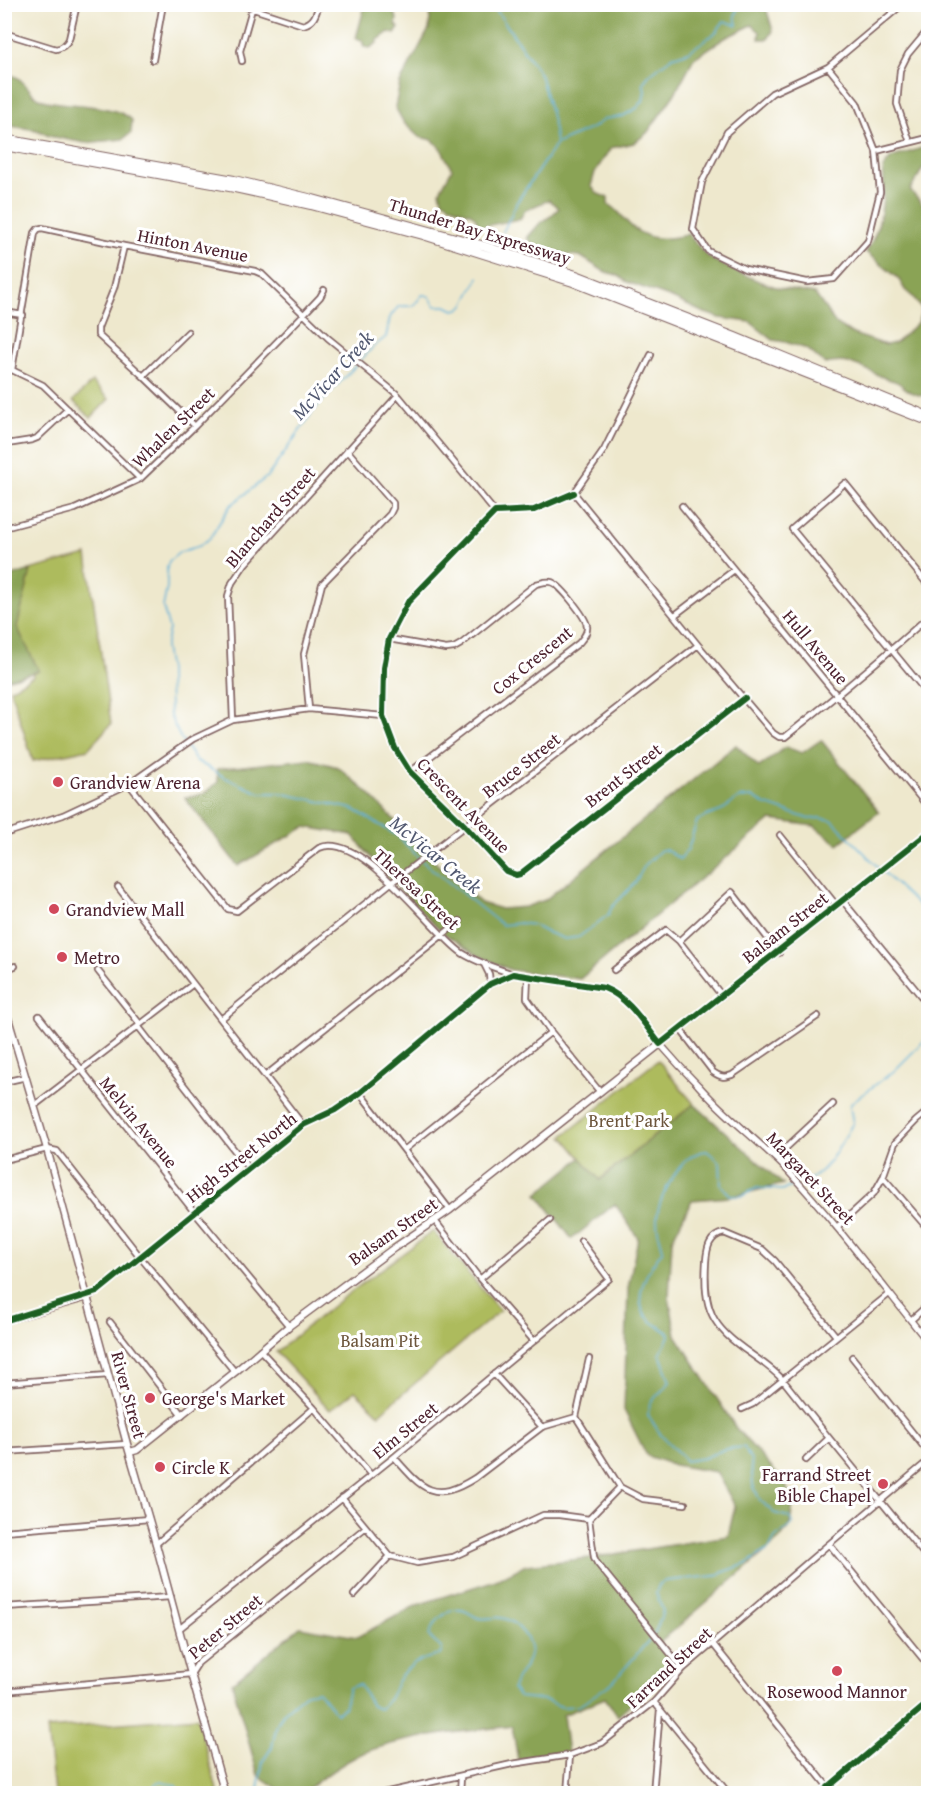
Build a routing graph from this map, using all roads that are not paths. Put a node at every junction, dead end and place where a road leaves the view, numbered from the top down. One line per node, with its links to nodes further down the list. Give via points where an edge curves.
1 (77, 4): 8 (street, via 69,39 59,48)
2 (163, 4): 9 (street)
3 (238, 4): 6 (street)
4 (319, 4): 6 (street, via 315,16 303,25)
5 (903, 4): 11 (street)
6 (252, 9): 10 (street, via 240,51)
7 (928, 30): 14 (street, via 900,70 897,104)
8 (4, 33)
9 (153, 60)
10 (242, 61)
11 (828, 67): 16 (street, via 857,104); 16 (street, via 772,93 727,132 702,182 693,229 708,251 745,269 807,282 834,279 868,241 880,192)
12 (928, 138): 14 (street)
13 (4, 139): 29 (highway, Thunder Bay Expressway, via 234,180 485,246 597,283)
14 (910, 142): 16 (street)
15 (4, 146): 30 (highway, Thunder Bay Expressway, via 235,188 423,235 573,282)
16 (876, 151)
17 (124, 246): 20 (street, Hinton Avenue, via 38,228); 21 (street, Hinton Avenue, via 255,271); 26 (street, via 97,333)
18 (324, 290): 21 (street, Whalen Street)
19 (4, 312): 20 (street)
20 (23, 315): 24 (street, Hinton Avenue)
21 (303, 315): 27 (street, Hinton Avenue); 31 (street, Whalen Street)
22 (188, 332): 26 (street)
23 (651, 355): 35 (street, via 604,450)
24 (12, 370): 25 (street); 28 (street, via 43,385)
25 (4, 371)
26 (143, 376): 31 (street)
27 (398, 395): 33 (street, Blanchard Street); 37 (street, Hinton Avenue)
28 (68, 409): 32 (street, via 37,438); 34 (street)
29 (928, 416)
30 (928, 422)
31 (195, 426): 34 (street, Whalen Street)
32 (7, 444)
33 (347, 450): 49 (street, via 393,503 393,508 322,585 304,654); 51 (street, Blanchard Street, via 232,583 228,596)
34 (140, 479): 38 (street, Whalen Street, via 75,509)
35 (574, 493): 37 (street, via 534,510); 41 (street)
36 (682, 506): 39 (street, Hull Avenue)
37 (495, 512): 43 (street, Crescent Avenue, via 408,602)
38 (4, 528)
39 (734, 570): 41 (street); 47 (street, Hull Avenue)
40 (928, 585): 45 (street, via 845,483 792,529)
41 (675, 615): 44 (street)
42 (928, 617): 45 (street)
43 (389, 639): 50 (street, Crescent Avenue); 52 (street, Cox Crescent, via 454,648 536,584 547,581 559,586 587,626 579,643)
44 (698, 645): 48 (street); 55 (street, Bruce Street)
45 (892, 650): 46 (street); 47 (street)
46 (928, 694)
47 (838, 695): 48 (street, via 783,737 773,733); 54 (street, Hull Avenue)
48 (745, 698): 59 (street, Brent Street)
49 (309, 709): 50 (street); 51 (street)
50 (383, 716): 52 (street, Crescent Avenue, via 395,748)
51 (233, 720): 53 (street, via 193,739)
52 (410, 772): 55 (street, Crescent Avenue)
53 (129, 784): 57 (street, via 63,815); 60 (street, Theresa Street, via 233,911 323,846 351,851)
54 (928, 807)
55 (465, 826): 59 (street, Crescent Avenue, via 506,871); 60 (street, Bruce Street)
56 (928, 833): 62 (main road, Balsam Street)
57 (4, 834)
58 (780, 835): 62 (street)
59 (519, 874)
60 (391, 883): 64 (street, Theresa Street); 82 (street, Bruce Street)
61 (118, 887): 74 (street)
62 (840, 903): 66 (main road, Balsam Street); 78 (street)
63 (460, 921): 64 (street)
64 (443, 934): 67 (street, Theresa Street, via 462,952); 88 (street)
65 (679, 941): 66 (street, via 731,893); 70 (street, via 666,930); 77 (street)
66 (779, 952): 77 (main road, Balsam Street)
67 (484, 964): 72 (street, Theresa Street); 75 (street)
68 (15, 966): 69 (street)
69 (4, 970)
70 (614, 970)
71 (98, 971): 83 (street)
72 (513, 974): 73 (street, Theresa Street); 75 (street, High Street North)
73 (528, 976): 76 (street, Theresa Street); 85 (street, via 527,998)
74 (193, 984): 82 (street); 83 (street)
75 (490, 984): 92 (street, High Street North)
76 (615, 992): 86 (street, Margaret Street)
77 (722, 996): 84 (main road, Balsam Street)
78 (927, 1000)
79 (4, 1005): 89 (main road, River Street)
80 (39, 1016): 87 (street, Melvin Avenue)
81 (818, 1016): 84 (street, via 726,1078 713,1072)
82 (221, 1019): 88 (street)
83 (139, 1025): 87 (street); 101 (street)
84 (680, 1029): 86 (main road, Balsam Street)
85 (551, 1032): 91 (street); 98 (street)
86 (660, 1044): 91 (main road, Balsam Street); 99 (street, Margaret Street, via 711,1100)
87 (81, 1071): 94 (street); 104 (street, Melvin Avenue)
88 (265, 1076): 96 (street)
89 (26, 1077): 90 (street); 94 (main road, River Street)
90 (4, 1082)
91 (600, 1092): 103 (main road, Balsam Street)
92 (360, 1093): 96 (street, High Street North); 98 (street)
93 (833, 1104): 99 (street)
94 (34, 1106): 97 (main road, River Street)
95 (928, 1111): 102 (street, via 895,1143)
96 (303, 1125): 101 (street, High Street North)
97 (46, 1149): 100 (street); 110 (street, via 57,1151); 113 (main road, River Street)
98 (404, 1150): 103 (street)
99 (775, 1158): 107 (street, Margaret Street)
100 (4, 1160)
101 (249, 1169): 104 (street, High Street North)
102 (883, 1177): 107 (street, via 874,1193); 108 (street)
103 (450, 1209): 106 (main road, Balsam Street)
104 (195, 1213): 110 (street, High Street North); 118 (street, Melvin Avenue)
105 (550, 1220): 111 (street)
106 (435, 1221): 111 (street); 118 (main road, Balsam Street)
107 (837, 1227): 112 (street, Margaret Street)
108 (928, 1229)
109 (581, 1241): 120 (street, Elm Street, via 609,1279)
110 (141, 1258): 113 (street, High Street North); 125 (street)
111 (480, 1279): 120 (street)
112 (889, 1294): 115 (street, Margaret Street); 119 (street)
113 (88, 1297): 116 (main road, High Street North); 126 (main road, River Street)
114 (928, 1305): 115 (street)
115 (911, 1320): 121 (street, Margaret Street)
116 (4, 1321)
117 (110, 1322): 132 (street)
118 (289, 1326): 122 (main road, Balsam Street)
119 (836, 1336): 128 (street); 128 (street, via 762,1249 724,1233 712,1238 706,1252 705,1292 715,1321 732,1341)
120 (534, 1341): 127 (street, Elm Street)
121 (928, 1342)
122 (260, 1350): 125 (main road, Balsam Street); 130 (street)
123 (852, 1357): 139 (street)
124 (589, 1359): 133 (street)
125 (235, 1372): 132 (main road, Balsam Street)
126 (108, 1374): 129 (street); 136 (main road, River Street)
127 (494, 1374): 134 (street); 140 (street, Elm Street)
128 (783, 1380): 131 (street); 135 (street)
129 (4, 1383)
130 (314, 1408): 143 (street); 152 (street)
131 (742, 1409)
132 (182, 1415): 138 (main road, Balsam Street)
133 (576, 1417): 134 (street); 144 (street)
134 (542, 1427): 140 (street, via 475,1478 442,1493 412,1478)
135 (829, 1438): 141 (street); 146 (street)
136 (127, 1444): 137 (street); 138 (main road, River Street)
137 (4, 1452)
138 (130, 1452): 149 (main road, River Street)
139 (928, 1452)
140 (394, 1457): 143 (street, Elm Street)
141 (806, 1460)
142 (928, 1461): 146 (street, Farrand Street)
143 (371, 1475): 145 (street, Elm Street)
144 (620, 1487): 147 (street, via 643,1499); 148 (street)
145 (342, 1498): 150 (street); 159 (street, Elm Street)
146 (880, 1500): 153 (street, Farrand Street); 155 (street)
147 (685, 1504)
148 (589, 1519): 154 (street, via 543,1515 453,1557 417,1563); 162 (street, via 597,1563)
149 (149, 1520): 151 (street); 152 (main road, River Street)
150 (366, 1527): 154 (street); 163 (street, Peter Street, via 198,1663)
151 (4, 1531)
152 (156, 1544): 157 (main road, River Street)
153 (829, 1544): 160 (street, Farrand Street); 161 (street)
154 (390, 1556): 156 (street)
155 (928, 1559)
156 (354, 1595)
157 (171, 1597): 158 (street); 159 (main road, River Street)
158 (4, 1607)
159 (179, 1629): 163 (main road, River Street)
160 (712, 1644): 162 (street, Farrand Street); 170 (street)
161 (928, 1665)
162 (683, 1669): 165 (street, Farrand Street)
163 (190, 1674): 164 (street, Peter Street); 171 (main road, River Street)
164 (4, 1691)
165 (654, 1702): 167 (street); 168 (street, Farrand Street, via 602,1743)
166 (928, 1703): 170 (street)
167 (660, 1708): 175 (street); 176 (street)
168 (570, 1755): 169 (street, Farrand Street); 174 (street)
169 (461, 1777): 172 (street, Farrand Street); 173 (street)
170 (828, 1787): 177 (street)
171 (225, 1794)
172 (380, 1794)
173 (460, 1794)
174 (567, 1794)
175 (653, 1794)
176 (729, 1794)
177 (820, 1794)

